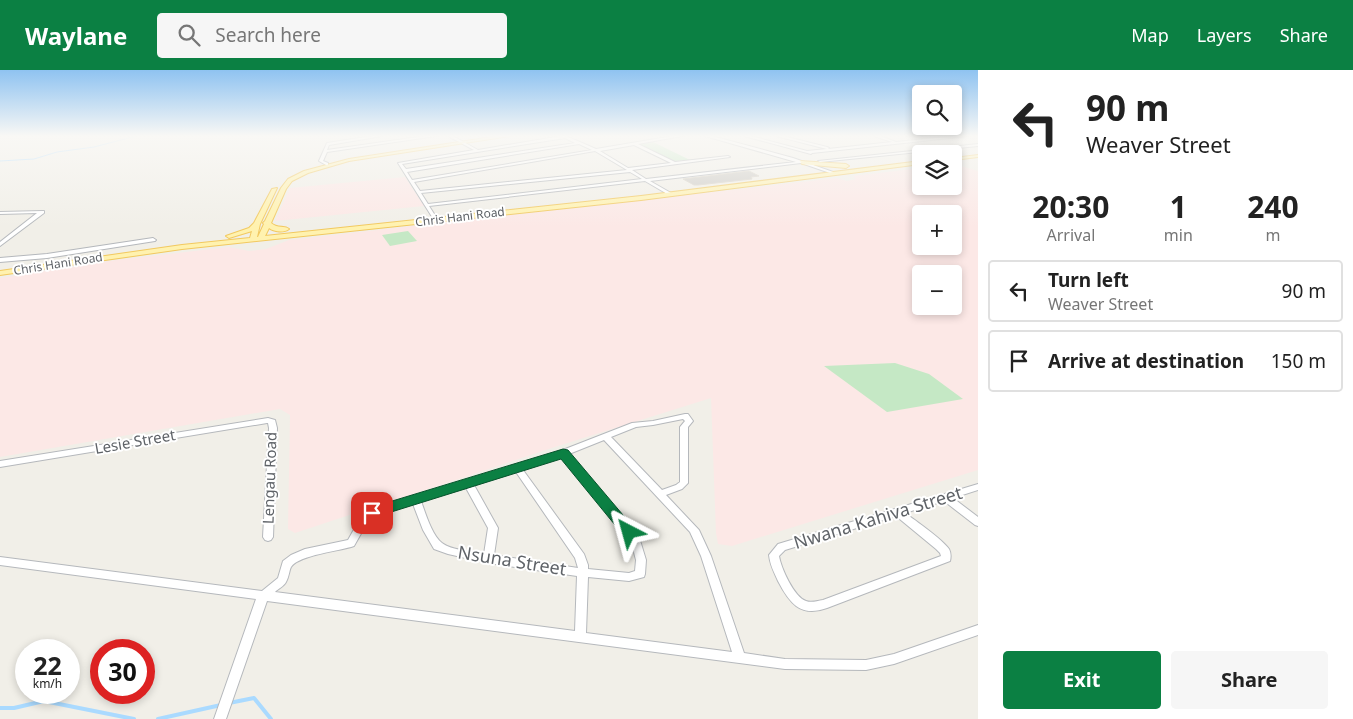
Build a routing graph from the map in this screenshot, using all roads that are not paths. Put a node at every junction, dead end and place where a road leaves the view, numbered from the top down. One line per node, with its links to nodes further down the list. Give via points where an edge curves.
1 (317, 166): 24 (main road, via 298,172 280,183)
2 (320, 166): 25 (main road, via 286,184)
3 (402, 166): 13 (street)
4 (433, 166): 13 (street)
5 (496, 166): 17 (street)
6 (623, 166): 12 (street)
7 (649, 166): 12 (street)
8 (774, 166): 16 (street)
9 (813, 166): 14 (street)
10 (850, 166): 14 (main road, Chris Hani Road)
11 (887, 166): 14 (main road, Chris Hani Road)
12 (629, 170): 15 (street); 16 (street)
13 (404, 171): 17 (street)
14 (827, 172): 20 (main road, Chris Hani Road); 20 (main road, Chris Hani Road)
15 (538, 180): 18 (street); 19 (street)
16 (646, 180): 18 (street); 20 (street)
17 (410, 181): 19 (street)
18 (551, 191): 21 (street)
19 (418, 192): 21 (street)
20 (667, 193): 23 (main road, Chris Hani Road)
21 (427, 205): 23 (street)
22 (0, 213): 30 (street, via 42,212)
23 (435, 218): 26 (main road, Chris Hani Road); 27 (main road, Chris Hani Road)
24 (257, 224): 27 (main road); 28 (main road)
25 (266, 224): 26 (main road); 27 (main road)
26 (286, 229): 27 (main road, Chris Hani Road)
27 (257, 235): 28 (main road, Chris Hani Road); 33 (main road, Chris Hani Road)
28 (229, 236): 32 (main road, Chris Hani Road)
29 (153, 240): 31 (street)
30 (0, 244)
31 (0, 260)
32 (0, 267)
33 (0, 273)
34 (270, 421): 37 (street, Lesie Street); 46 (street, Lengau Road, via 273,428)
35 (606, 437): 36 (street); 41 (street); 41 (street, via 635,425 682,416 688,419 684,432 683,484)
36 (563, 453): 38 (street); 49 (street, Nsuna Street, via 636,540 640,550 640,574 627,577)
37 (0, 464)
38 (517, 468): 39 (street); 49 (street, via 575,548 583,565)
39 (468, 483): 43 (street); 47 (street, via 493,528)
40 (978, 487): 42 (street, Nwana Kahiva Street)
41 (660, 494): 53 (street, via 694,530)
42 (945, 497): 44 (street, Nwana Kahiva Street); 45 (street)
43 (415, 498): 47 (street, Nsuna Street, via 438,547); 50 (street, via 372,513 364,520 355,539 347,545 295,558 287,564 282,580)
44 (898, 512): 44 (street, Nwana Kahiva Street, via 943,549 946,558 824,605 812,607 795,601 774,560 778,550)
45 (978, 522)
46 (268, 537)
47 (488, 559): 49 (street, Nsuna Street)
48 (0, 561): 50 (street)
49 (582, 572): 52 (street)
50 (263, 596): 52 (street); 54 (street)
51 (978, 630): 53 (street, via 894,659 866,665 785,664)
52 (580, 636): 53 (street)
53 (740, 658)
54 (220, 719)

